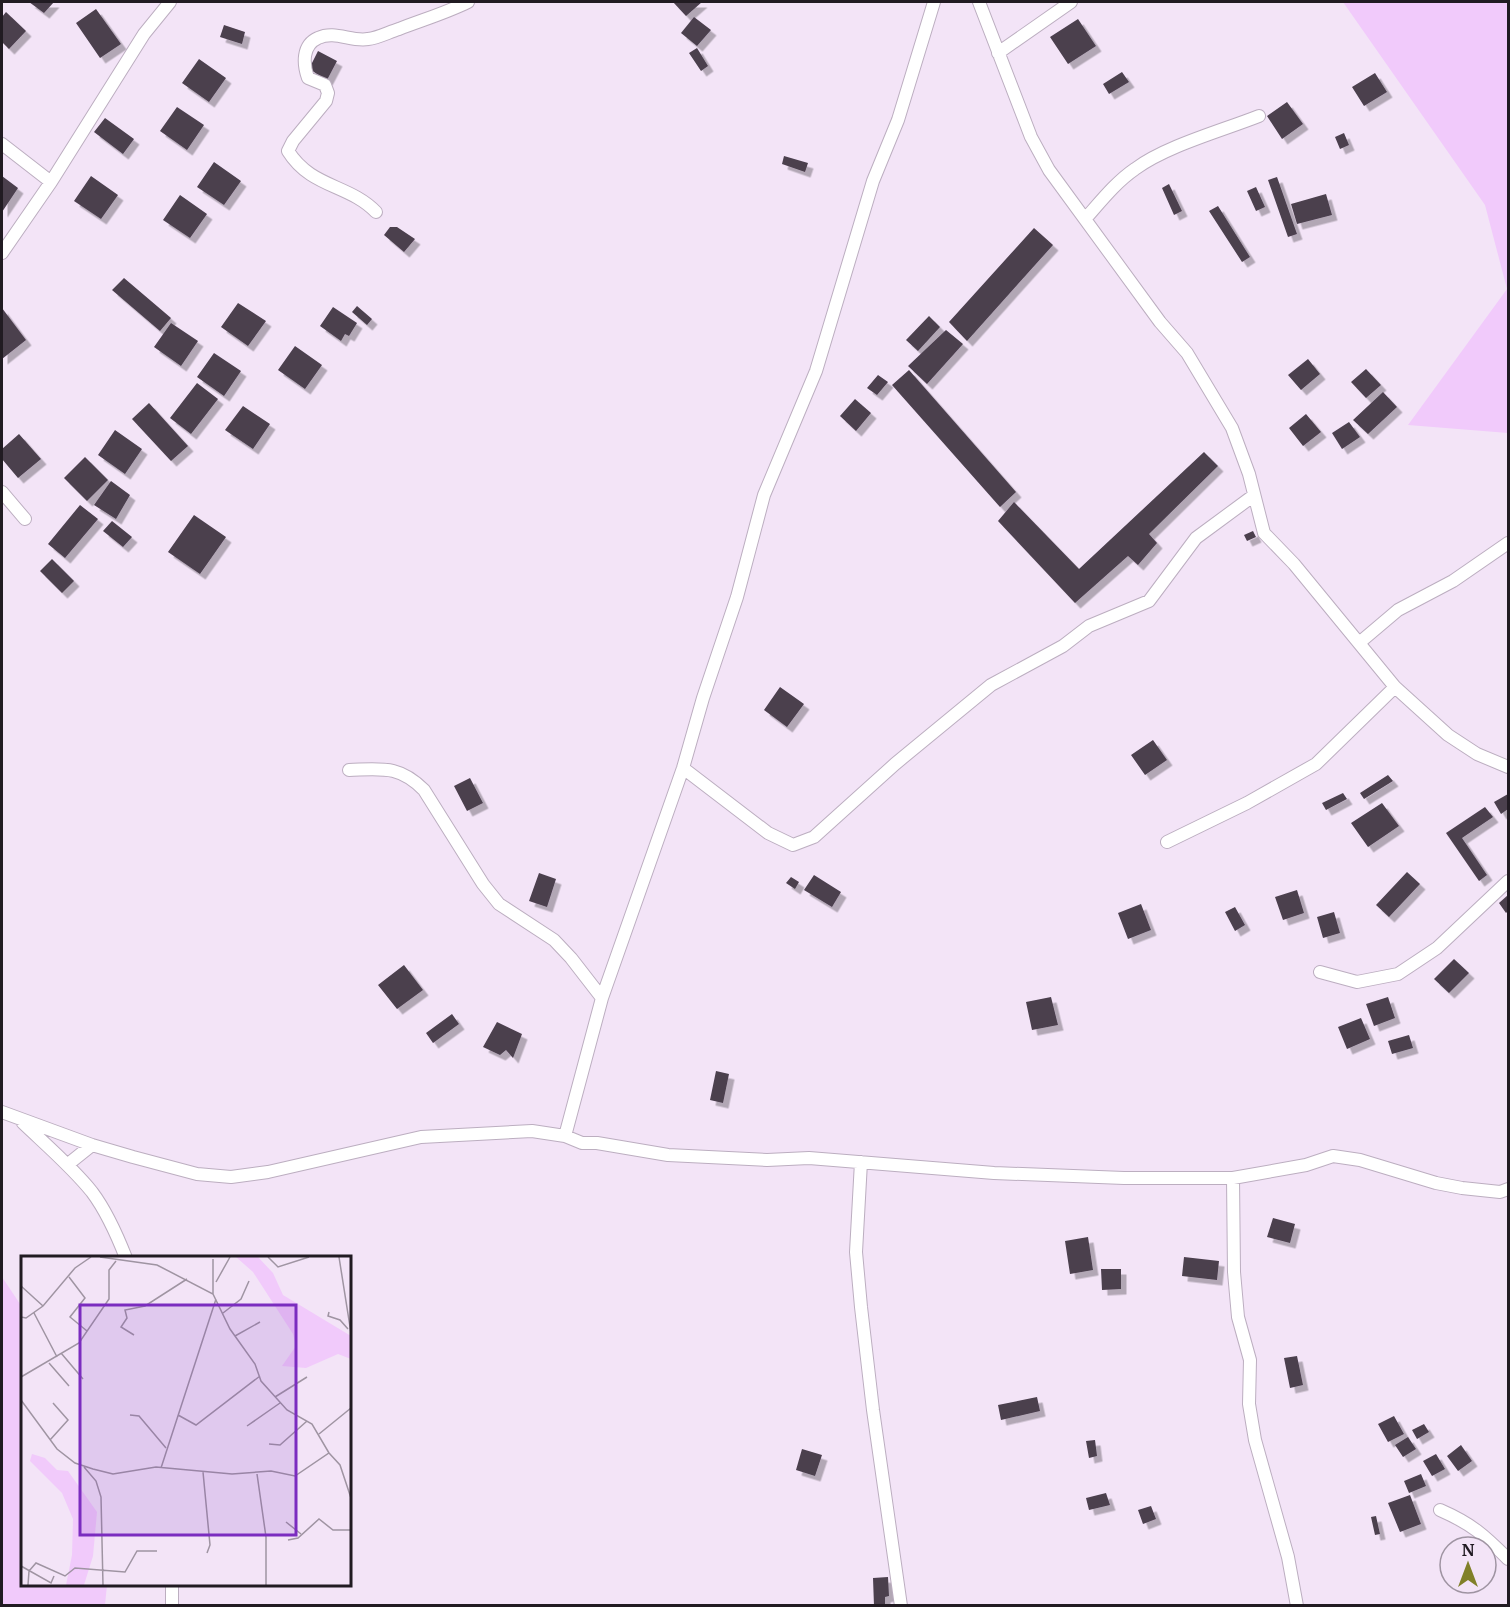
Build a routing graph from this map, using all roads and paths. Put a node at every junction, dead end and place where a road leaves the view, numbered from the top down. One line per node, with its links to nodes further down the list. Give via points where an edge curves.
1 (170, 2): 9 (street, via 144,34)
2 (468, 2): 10 (street, via 368,39 331,34 316,38 305,52 308,78 324,85 328,93 288,151 296,163 325,184 365,200)
3 (934, 2): 20 (street, via 898,120 873,181 816,372 764,495 737,597)
4 (979, 2): 6 (street)
5 (1071, 2): 6 (street)
6 (998, 53): 11 (street, via 1031,137 1049,170)
7 (1259, 116): 11 (street, via 1162,153 1135,169)
8 (2, 144): 9 (street)
9 (51, 182): 12 (street)
10 (376, 212)
11 (1086, 218): 14 (street, via 1160,322 1187,353 1215,399 1241,449)
12 (2, 253)
13 (2, 492): 15 (street)
14 (1253, 496): 17 (street, via 1264,533); 20 (street, via 1196,538 1149,601 1089,626 1063,646 991,686 814,837 793,845 777,837)
15 (25, 519)
16 (1509, 543): 17 (street, via 1453,581 1398,610)
17 (1359, 643): 18 (street)
18 (1395, 687): 19 (street, via 1448,735 1477,754); 22 (street, via 1316,764)
19 (1509, 767)
20 (683, 768): 25 (street)
21 (349, 770): 25 (street, via 398,771 411,778 424,790 499,904 554,940)
22 (1167, 842)
23 (1509, 881): 24 (street, via 1437,948 1398,974 1357,982)
24 (1320, 972)
25 (602, 998): 28 (street)
26 (2, 1112): 27 (street)
27 (20, 1120): 29 (street); 31 (street)
28 (564, 1136): 29 (street, via 532,1131 421,1137 231,1177 197,1174); 30 (street, via 582,1143 668,1155)
29 (92, 1145): 31 (street)
30 (861, 1162): 32 (street, via 1061,1177); 39 (street, via 856,1252 874,1422)
31 (67, 1165): 34 (street, via 92,1192)
32 (1233, 1178): 33 (street, via 1333,1156 1462,1188 1500,1192); 40 (street, via 1237,1305 1250,1360 1249,1404)
33 (1509, 1189)
34 (126, 1256)
35 (1440, 1510): 36 (street, via 1481,1532)
36 (1509, 1559)
37 (172, 1586): 38 (street)
38 (172, 1605)
39 (901, 1605)
40 (1297, 1605)

